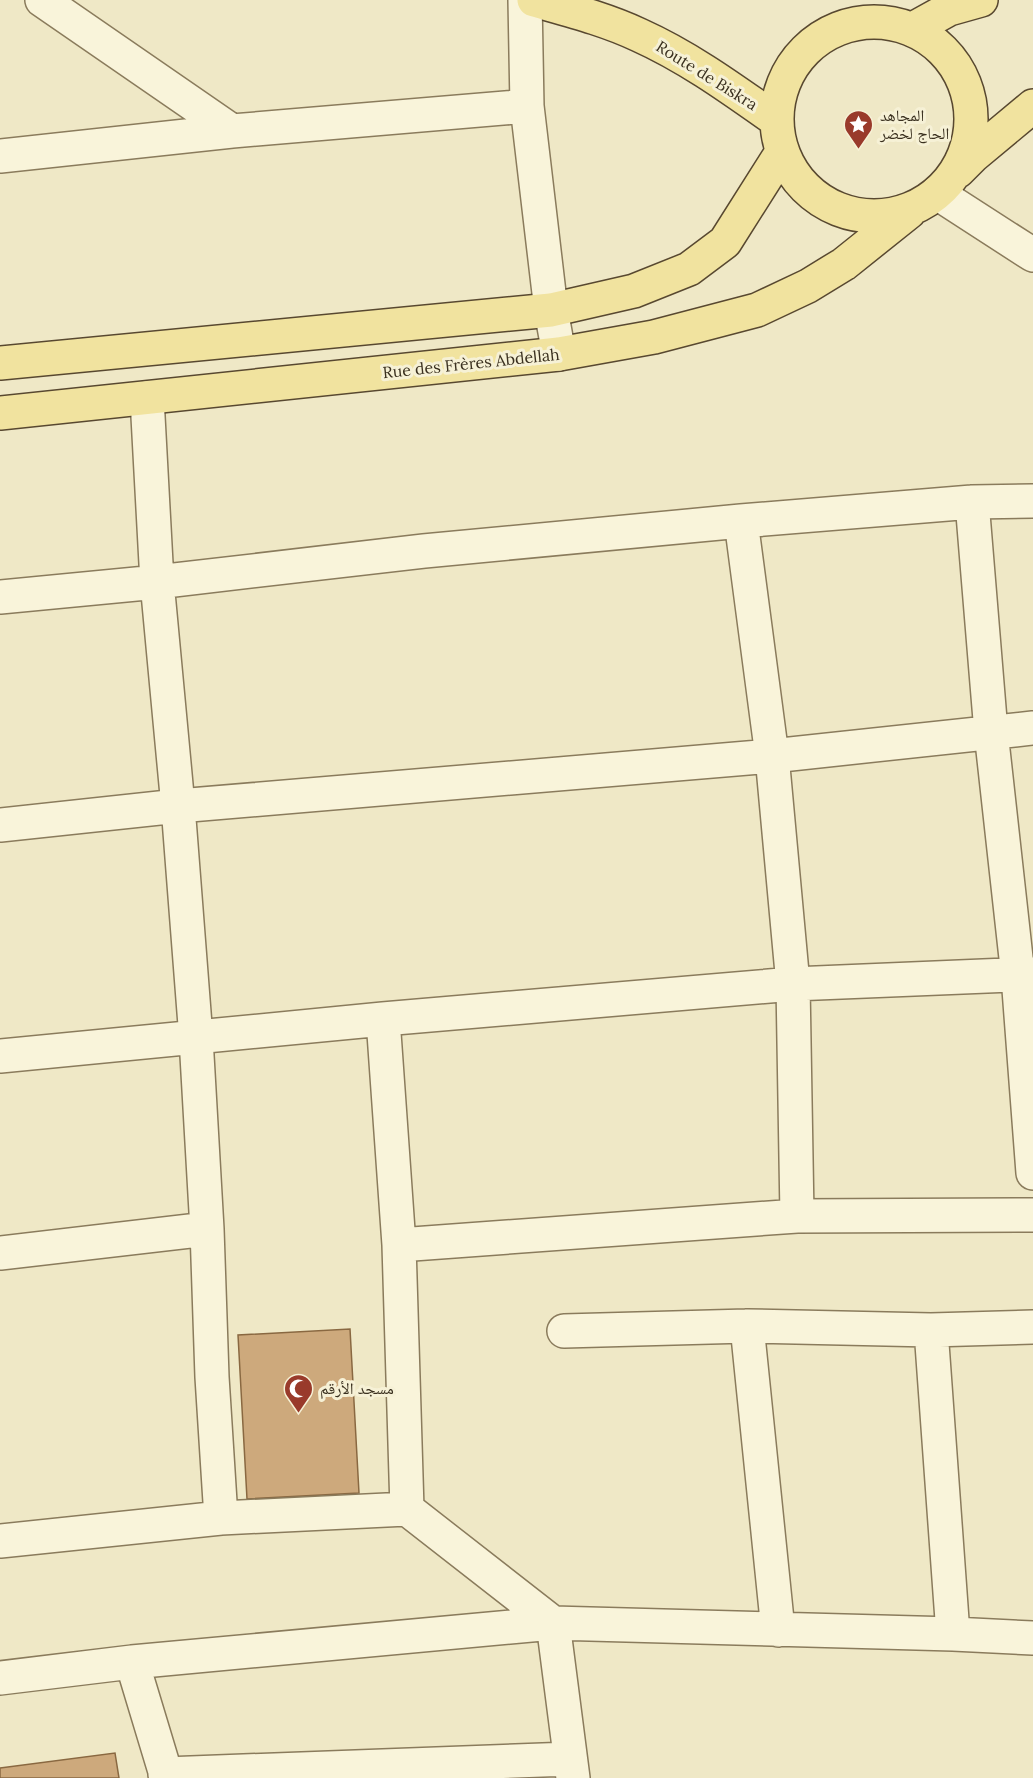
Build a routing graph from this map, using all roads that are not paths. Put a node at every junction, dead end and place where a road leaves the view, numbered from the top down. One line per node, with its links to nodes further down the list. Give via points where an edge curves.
1 (42, 0): 11 (street)
2 (525, 0): 8 (street)
3 (534, 0): 10 (main road, Route de Biskra, via 638,34 687,59)
4 (854, 0): 6 (main road)
5 (981, 0): 7 (main road, via 949,9)
6 (881, 21): 7 (main road); 10 (main road, via 849,24 819,37 796,59 781,87)
7 (913, 29): 14 (main road, via 937,45 950,60 968,93 971,123 966,151)
8 (527, 106): 11 (street); 17 (street)
9 (1033, 106): 14 (main road)
10 (776, 120): 12 (main road)
11 (232, 130): 13 (street)
12 (782, 152): 15 (main road, via 797,178 819,199 846,212 876,216); 17 (main road, via 725,242 689,269 634,291)
13 (0, 156)
14 (945, 185): 15 (main road); 16 (street)
15 (909, 212): 18 (main road, Rue des Frères Abdellah, via 844,264 757,310 654,337)
16 (1033, 255)
17 (551, 310): 18 (street); 19 (main road)
18 (559, 354): 20 (main road, Rue des Frères Abdellah)
19 (0, 363)
20 (147, 398): 21 (main road, Rue des Frères Abdellah); 25 (street)
21 (0, 413)
22 (972, 501): 23 (street); 24 (street); 28 (street)
23 (1033, 501)
24 (741, 521): 25 (street, via 424,551); 29 (street)
25 (157, 582): 26 (street); 30 (street)
26 (0, 597)
27 (1033, 728): 28 (street)
28 (991, 732): 29 (street); 32 (street)
29 (772, 756): 30 (street); 33 (street)
30 (178, 806): 31 (street); 35 (street)
31 (0, 825)
32 (1026, 975): 33 (street); 37 (street)
33 (793, 984): 34 (street); 39 (street)
34 (383, 1019): 35 (street); 41 (street)
35 (196, 1038): 36 (street); 40 (street)
36 (0, 1056)
37 (1033, 1173)
38 (1033, 1215): 39 (street)
39 (797, 1216): 41 (street)
40 (207, 1229): 42 (street); 48 (street)
41 (399, 1245): 47 (street)
42 (0, 1253)
43 (747, 1326): 45 (street); 46 (street); 51 (street)
44 (1033, 1327): 45 (street)
45 (931, 1330): 52 (street)
46 (564, 1331)
47 (407, 1509): 48 (street); 50 (street)
48 (220, 1518): 49 (street)
49 (0, 1541)
50 (553, 1623): 51 (street); 54 (street); 56 (street)
51 (778, 1630): 52 (street)
52 (953, 1634): 53 (street)
53 (1033, 1638)
54 (132, 1662): 55 (street); 57 (street)
55 (0, 1678)
56 (572, 1768): 57 (street)
57 (166, 1776)

